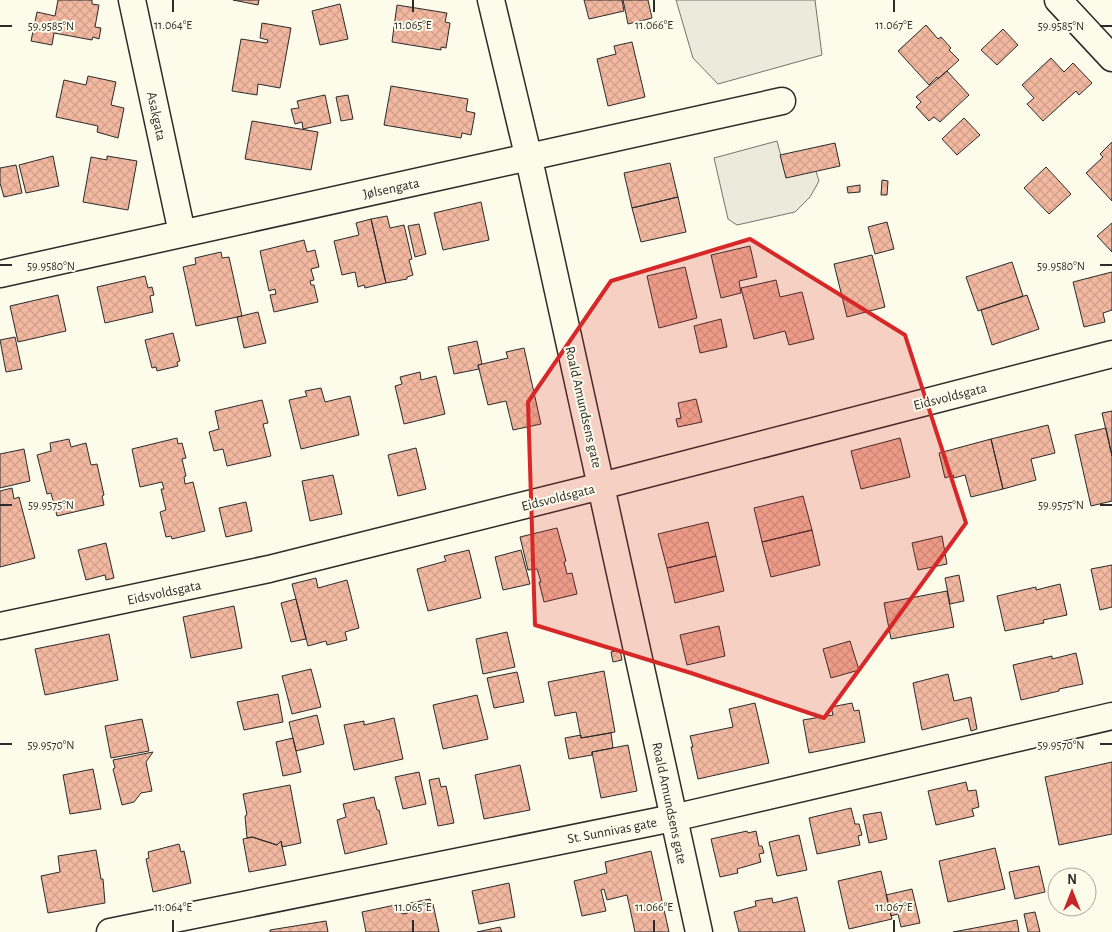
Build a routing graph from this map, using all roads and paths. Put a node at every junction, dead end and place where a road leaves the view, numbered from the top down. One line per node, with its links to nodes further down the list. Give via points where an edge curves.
1 (132, 0): 7 (street, Asakgata)
2 (491, 0): 6 (street, Roald Amundsens gate)
3 (1058, 0): 4 (street)
4 (1112, 58)
5 (782, 101): 6 (street, Jølsengata)
6 (529, 159): 7 (street, Jølsengata); 10 (street, Roald Amundsens gate)
7 (182, 233): 8 (street, Jølsengata)
8 (0, 274)
9 (1112, 354): 10 (street, Eidsvoldsgata)
10 (601, 486): 11 (street, Eidsvoldsgata, via 259,571); 13 (street, Roald Amundsens gate)
11 (0, 626)
12 (1112, 716): 13 (street, St. Sunnivas gate)
13 (673, 818): 14 (street, St. Sunnivas gate); 15 (street, Roald Amundsens gate)
14 (110, 932)
15 (699, 932)

